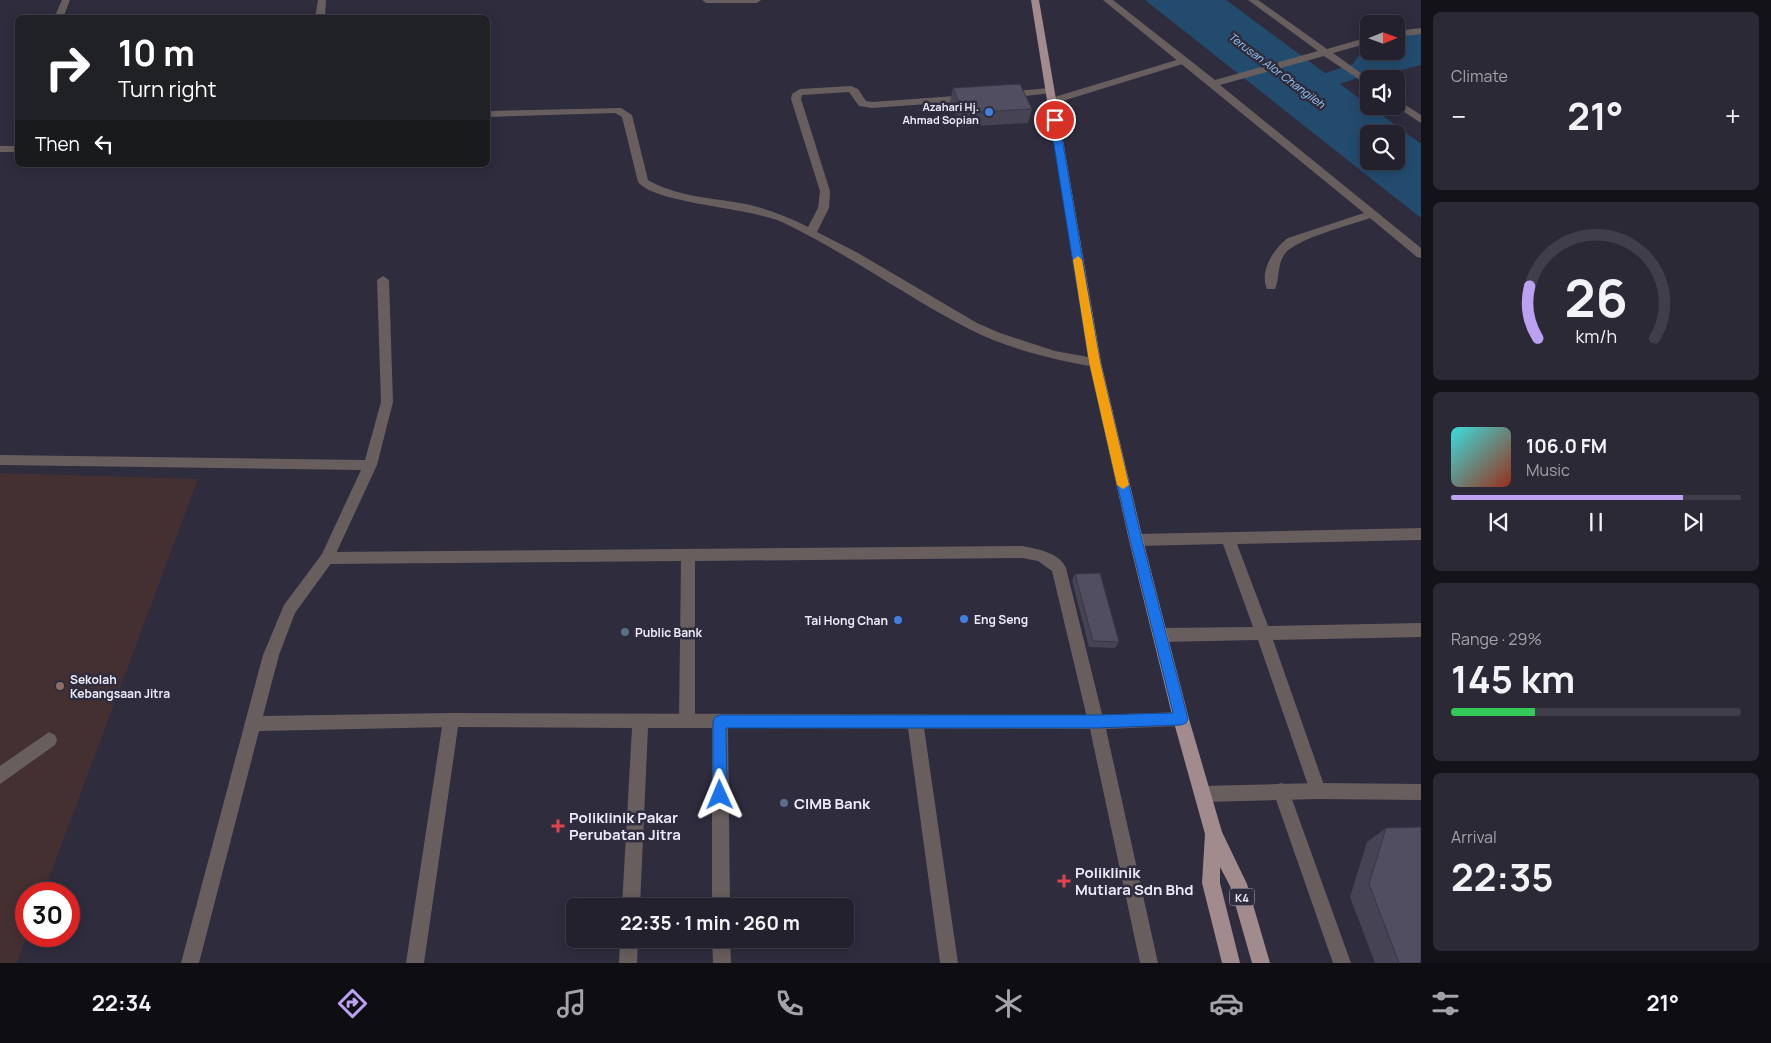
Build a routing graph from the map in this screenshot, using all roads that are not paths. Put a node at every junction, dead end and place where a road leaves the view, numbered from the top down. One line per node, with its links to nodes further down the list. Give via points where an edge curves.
1 (66, 0): 11 (street)
2 (322, 0): 12 (street)
3 (706, 0): 4 (street)
4 (757, 0)
5 (1035, 0): 21 (main road, K4)
6 (1096, 0): 10 (street)
7 (1106, 0): 10 (street)
8 (1252, 0): 9 (street)
9 (1261, 4): 16 (street)
10 (1121, 12): 17 (street)
11 (59, 15)
12 (320, 15)
13 (1421, 31): 14 (street)
14 (1405, 33)
15 (1360, 43): 16 (street)
16 (1326, 52): 18 (street); 19 (street)
17 (1183, 61): 19 (street); 21 (street)
18 (1360, 77)
19 (1213, 84): 28 (street)
20 (994, 96): 21 (street)
21 (1050, 96): 33 (main road, K4)
22 (976, 97): 29 (street, via 872,105 863,104 855,91 847,88 797,94 826,191 822,213)
23 (1405, 108): 25 (street)
24 (490, 114): 29 (street, via 617,110 627,116 643,182 651,188 748,208)
25 (1421, 120)
26 (15, 148): 27 (street)
27 (0, 149)
28 (1372, 214): 30 (street); 32 (street, via 1292,241 1281,248 1272,270)
29 (810, 233): 33 (street, via 972,326 1054,356)
30 (1421, 254)
31 (384, 280): 35 (street, via 387,402)
32 (1272, 286)
33 (1094, 362): 38 (main road, K4)
34 (0, 460): 35 (street)
35 (370, 465): 40 (street)
36 (1421, 534): 37 (street)
37 (1228, 539): 38 (street); 42 (street)
38 (1136, 540): 43 (main road, K4)
39 (688, 554): 40 (street); 47 (street); 50 (street, via 1022,552 1042,556 1058,568)
40 (327, 558): 51 (street, via 289,610 271,655)
41 (1421, 630): 42 (street)
42 (1263, 632): 43 (street); 54 (street)
43 (1160, 635): 44 (main road, K4)
44 (1181, 719): 50 (street); 57 (main road, K4)
45 (451, 720): 46 (street); 51 (street); 64 (street)
46 (640, 720): 47 (street); 59 (street)
47 (687, 721): 49 (street)
48 (915, 721): 49 (street); 50 (street); 67 (street)
49 (720, 722): 60 (street)
50 (1096, 722): 68 (street)
51 (253, 724): 63 (street)
52 (49, 740): 53 (street)
53 (0, 776)
54 (1318, 791): 55 (street); 56 (street)
55 (1282, 792): 57 (street); 71 (street)
56 (1421, 792)
57 (1203, 794): 58 (main road, K4)
58 (1214, 834): 69 (main road, K4, via 1211,883); 70 (main road, K4, via 1238,884)
59 (631, 898)
60 (721, 898)
61 (629, 948): 65 (street)
62 (721, 948): 66 (street)
63 (190, 963)
64 (415, 963)
65 (628, 963)
66 (722, 963)
67 (949, 963)
68 (1150, 963)
69 (1231, 963)
70 (1261, 963)
71 (1342, 963)

